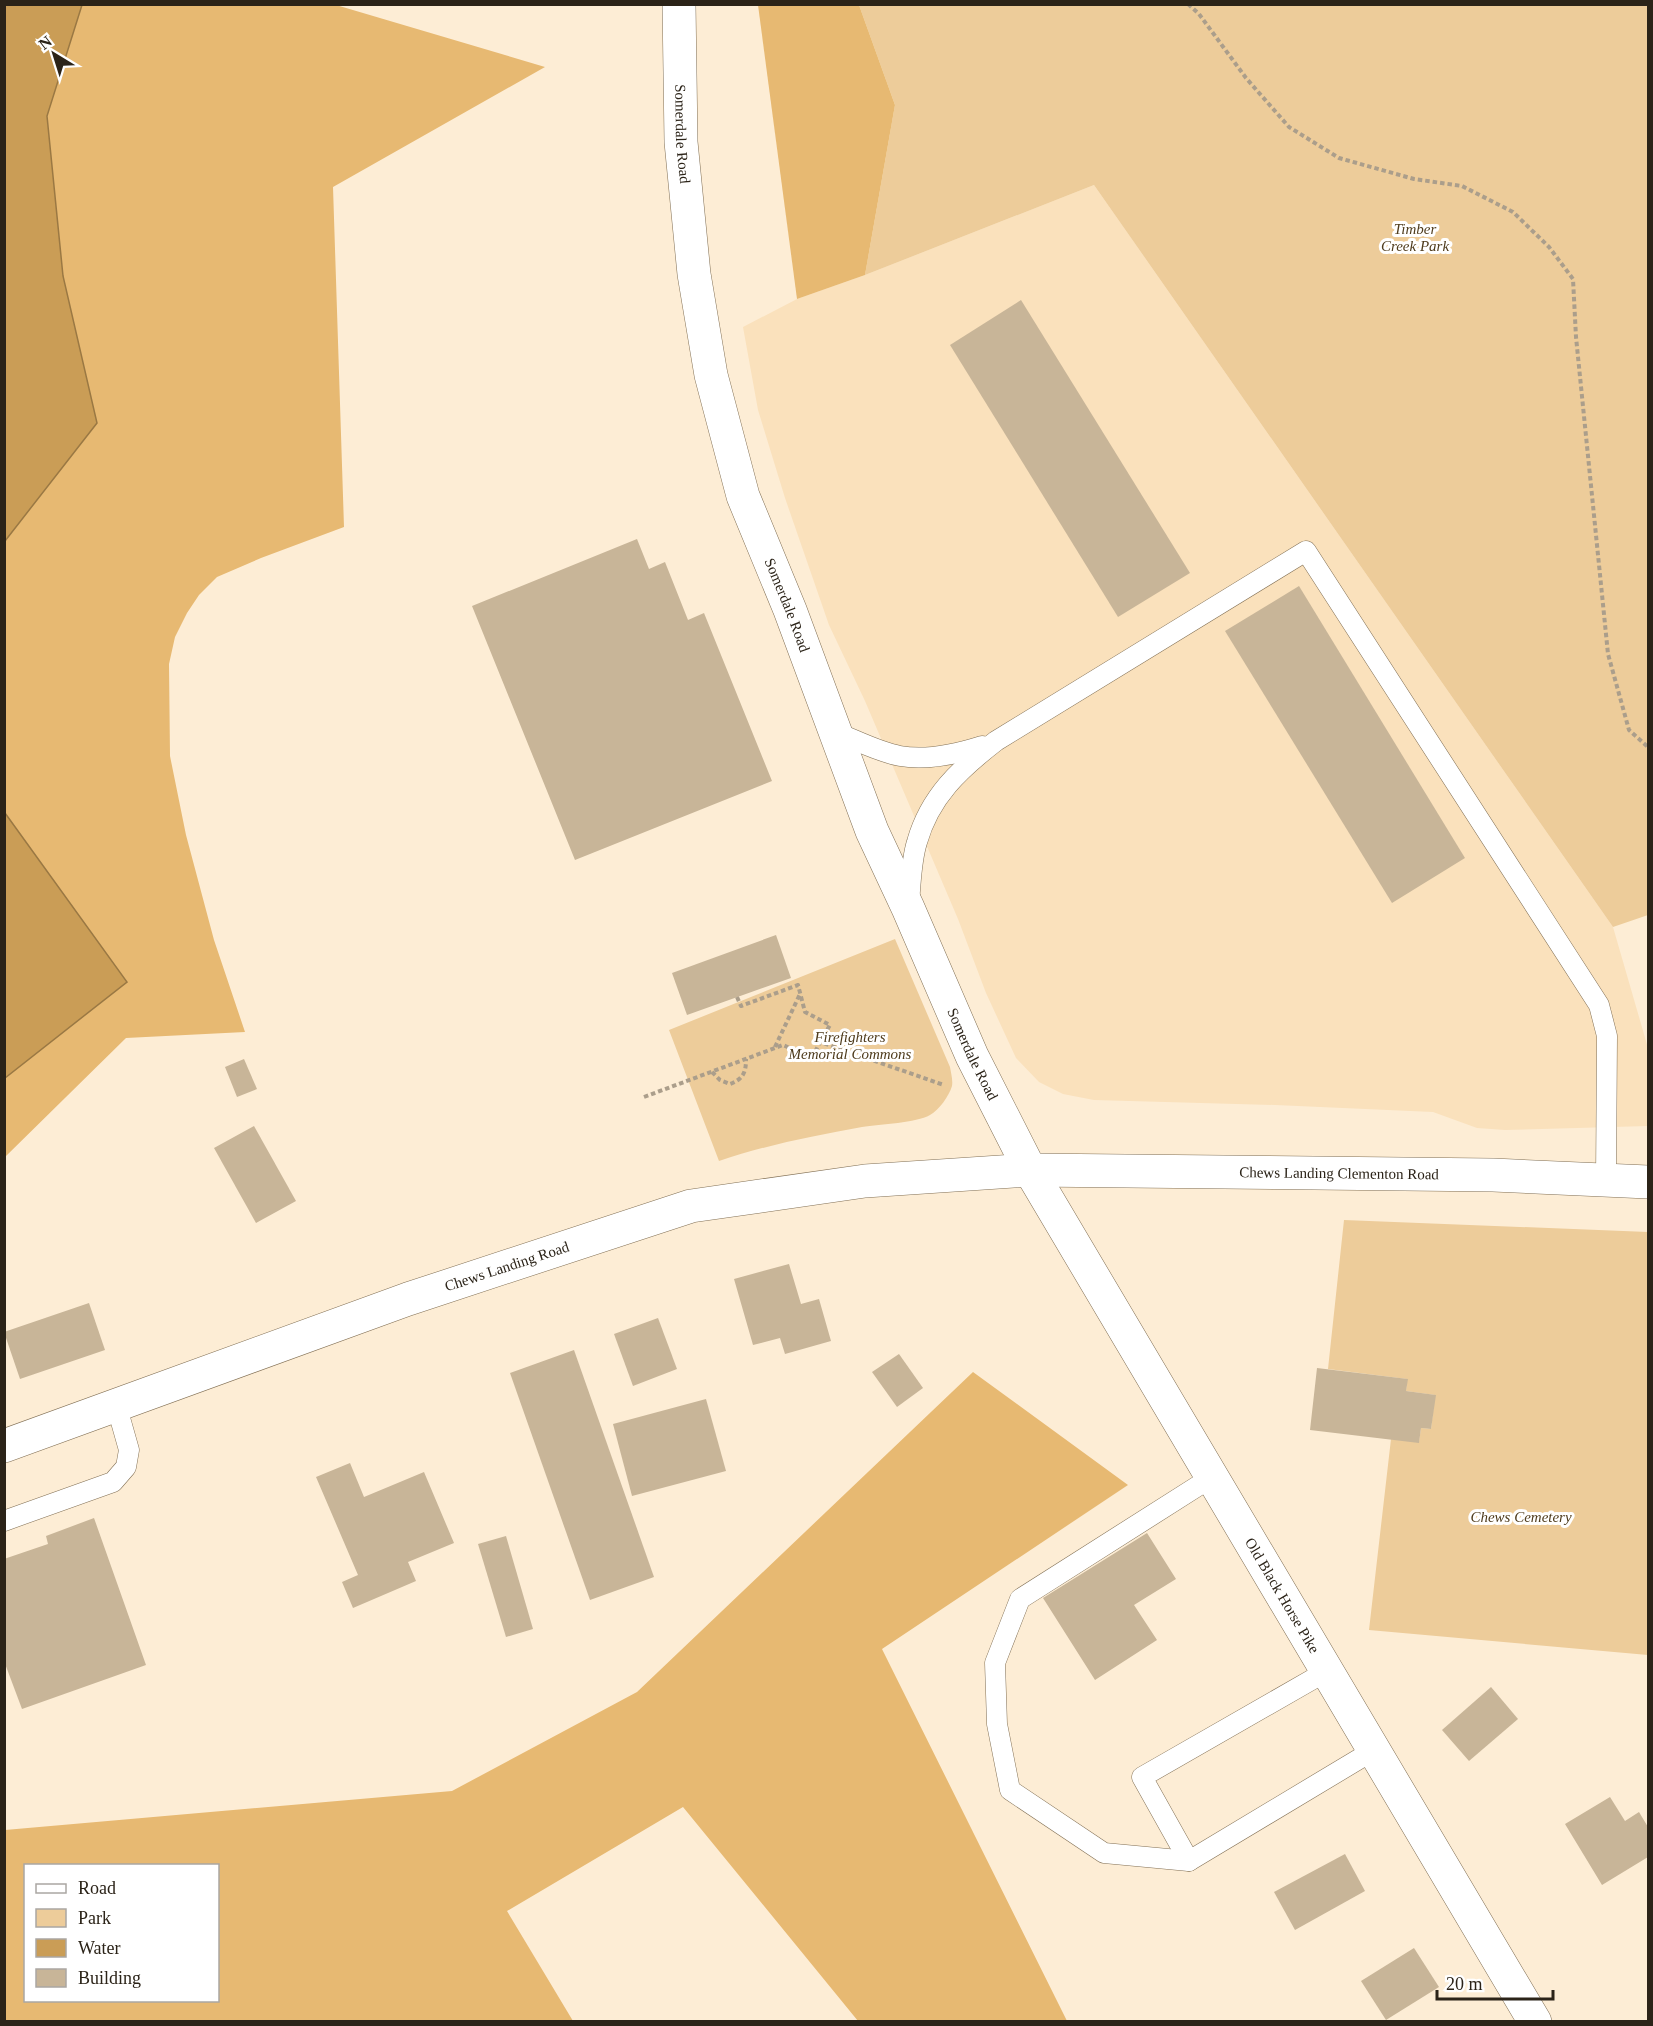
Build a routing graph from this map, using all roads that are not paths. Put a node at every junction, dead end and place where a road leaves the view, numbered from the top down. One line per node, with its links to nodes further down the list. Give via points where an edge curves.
1 (679, 4): 2 (main road, Somerdale Road, via 681,142 694,274 711,375 743,496)
2 (835, 732): 3 (lane, via 898,756 912,757 960,753); 4 (main road, Somerdale Road, via 872,831)
3 (996, 741): 4 (lane, via 964,766 936,800 917,842); 6 (lane, via 1306,551 1599,1005 1607,1036)
4 (908, 908): 5 (main road, Somerdale Road, via 972,1056)
5 (1030, 1170): 6 (main road, Chews Landing Clementon Road, via 1493,1175); 8 (main road, Chews Landing Road, via 865,1181 691,1206 408,1299); 10 (main road, Old Black Horse Pike)
6 (1606, 1180): 7 (main road, Chews Landing Clementon Road)
7 (1648, 1182)
8 (116, 1404): 9 (main road, Chews Landing Road); 11 (lane, via 129,1449 126,1467 113,1482)
9 (4, 1446)
10 (1212, 1477): 12 (main road, Old Black Horse Pike); 14 (lane, via 1020,1599 995,1663 997,1724 1010,1790 1104,1853)
11 (4, 1521)
12 (1327, 1671): 13 (main road, Old Black Horse Pike); 14 (lane, via 1142,1777)
13 (1374, 1750): 14 (lane); 15 (main road, Old Black Horse Pike)
14 (1189, 1861)
15 (1535, 2022)

